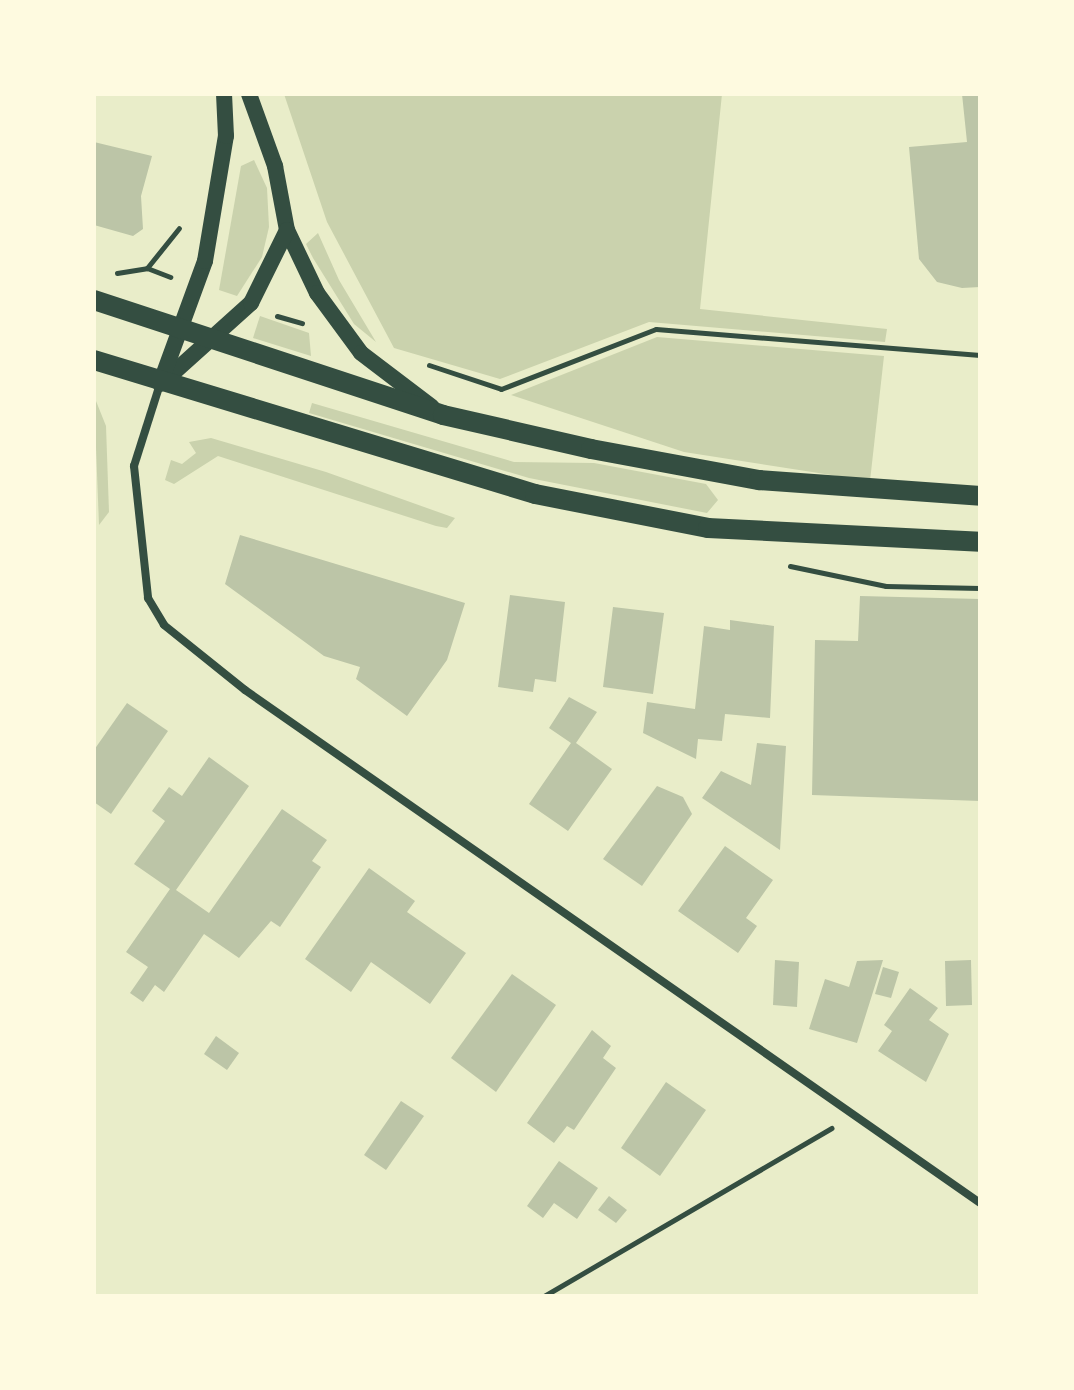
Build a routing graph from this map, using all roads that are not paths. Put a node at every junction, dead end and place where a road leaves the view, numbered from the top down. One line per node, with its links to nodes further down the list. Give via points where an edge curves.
1 (224, 94): 5 (main road, via 219,193)
2 (249, 94): 3 (main road, via 275,166)
3 (287, 230): 6 (main road, via 251,303); 9 (main road, via 347,339)
4 (94, 300): 5 (main road)
5 (180, 329): 6 (main road); 8 (main road)
6 (215, 342): 8 (main road); 9 (main road)
7 (94, 360): 8 (main road)
8 (160, 384): 11 (main road, via 535,494 708,528); 12 (street, via 134,466 148,598 164,625 245,690)
9 (443, 415): 10 (main road, via 759,480)
10 (980, 496)
11 (980, 542)
12 (980, 1203)

